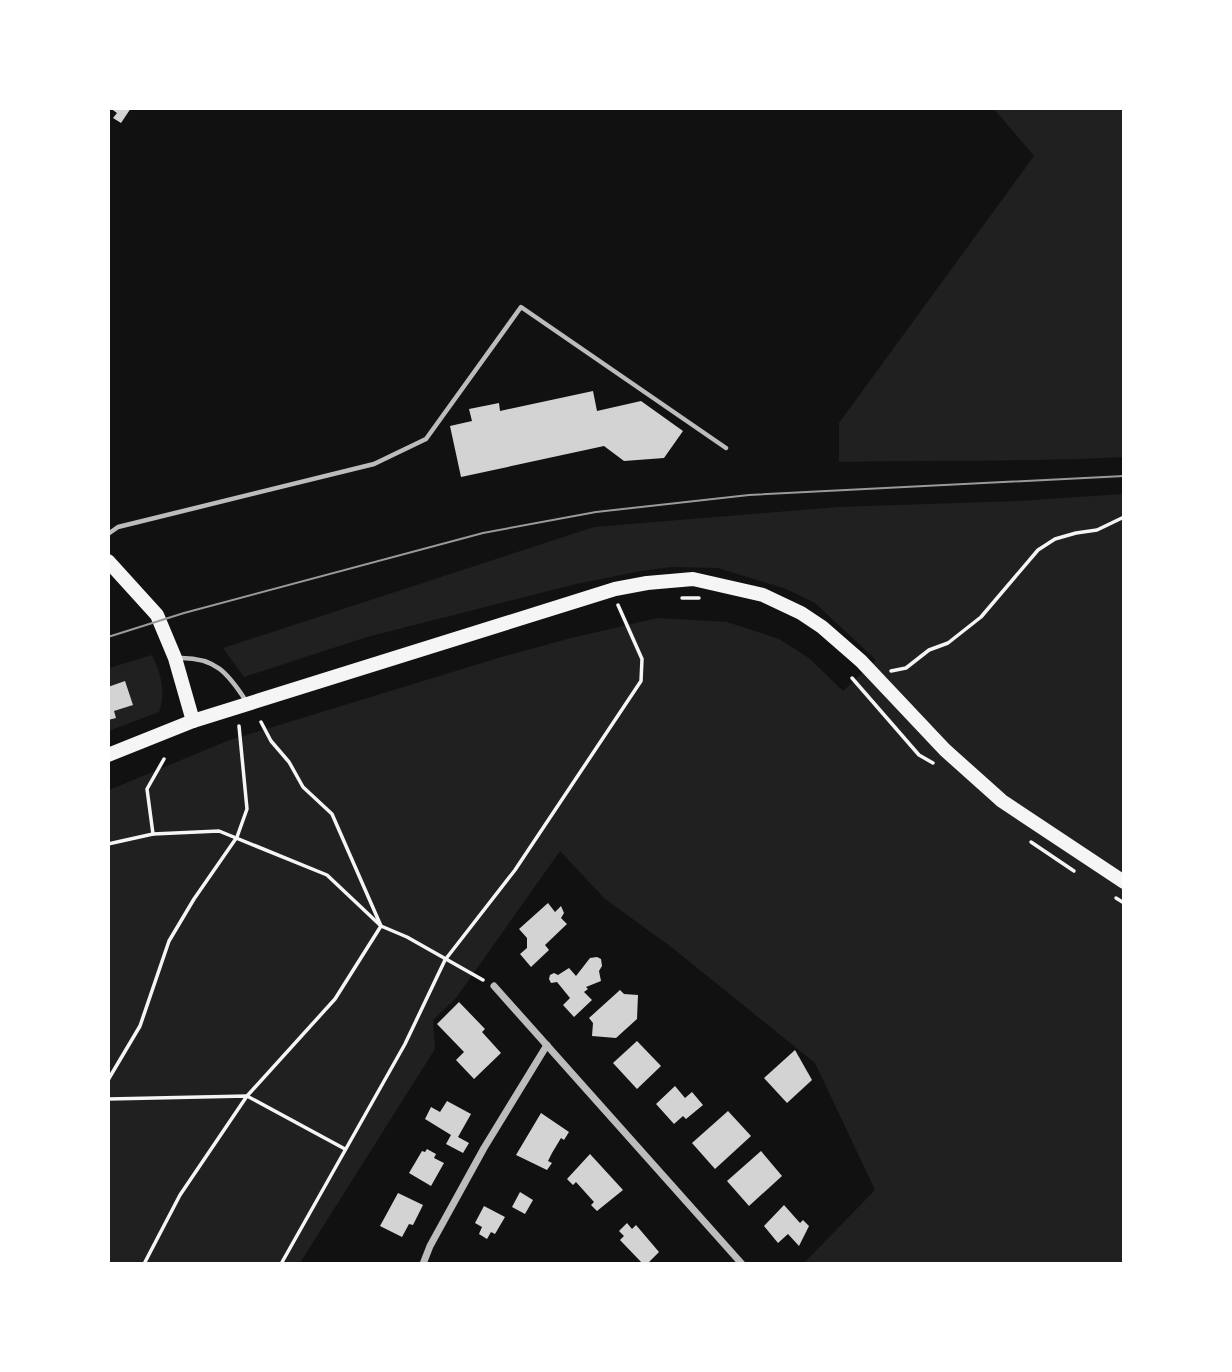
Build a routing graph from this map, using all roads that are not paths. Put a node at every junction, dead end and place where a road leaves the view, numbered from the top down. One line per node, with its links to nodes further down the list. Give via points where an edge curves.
1 (726, 447): 2 (lane, via 521,307 426,439 374,464 118,527)
2 (108, 534)
3 (108, 561): 4 (main road, via 157,615)
4 (175, 658): 5 (lane, via 200,657 214,665 232,679); 6 (main road)
5 (249, 705): 6 (main road); 8 (main road, via 615,589 672,580 713,582 763,595 822,627 1002,801)
6 (193, 721): 7 (main road)
7 (108, 755)
8 (1124, 883)
9 (494, 986): 10 (street)
10 (547, 1045): 11 (street, via 484,1148); 12 (street)
11 (424, 1264)
12 (742, 1264)

